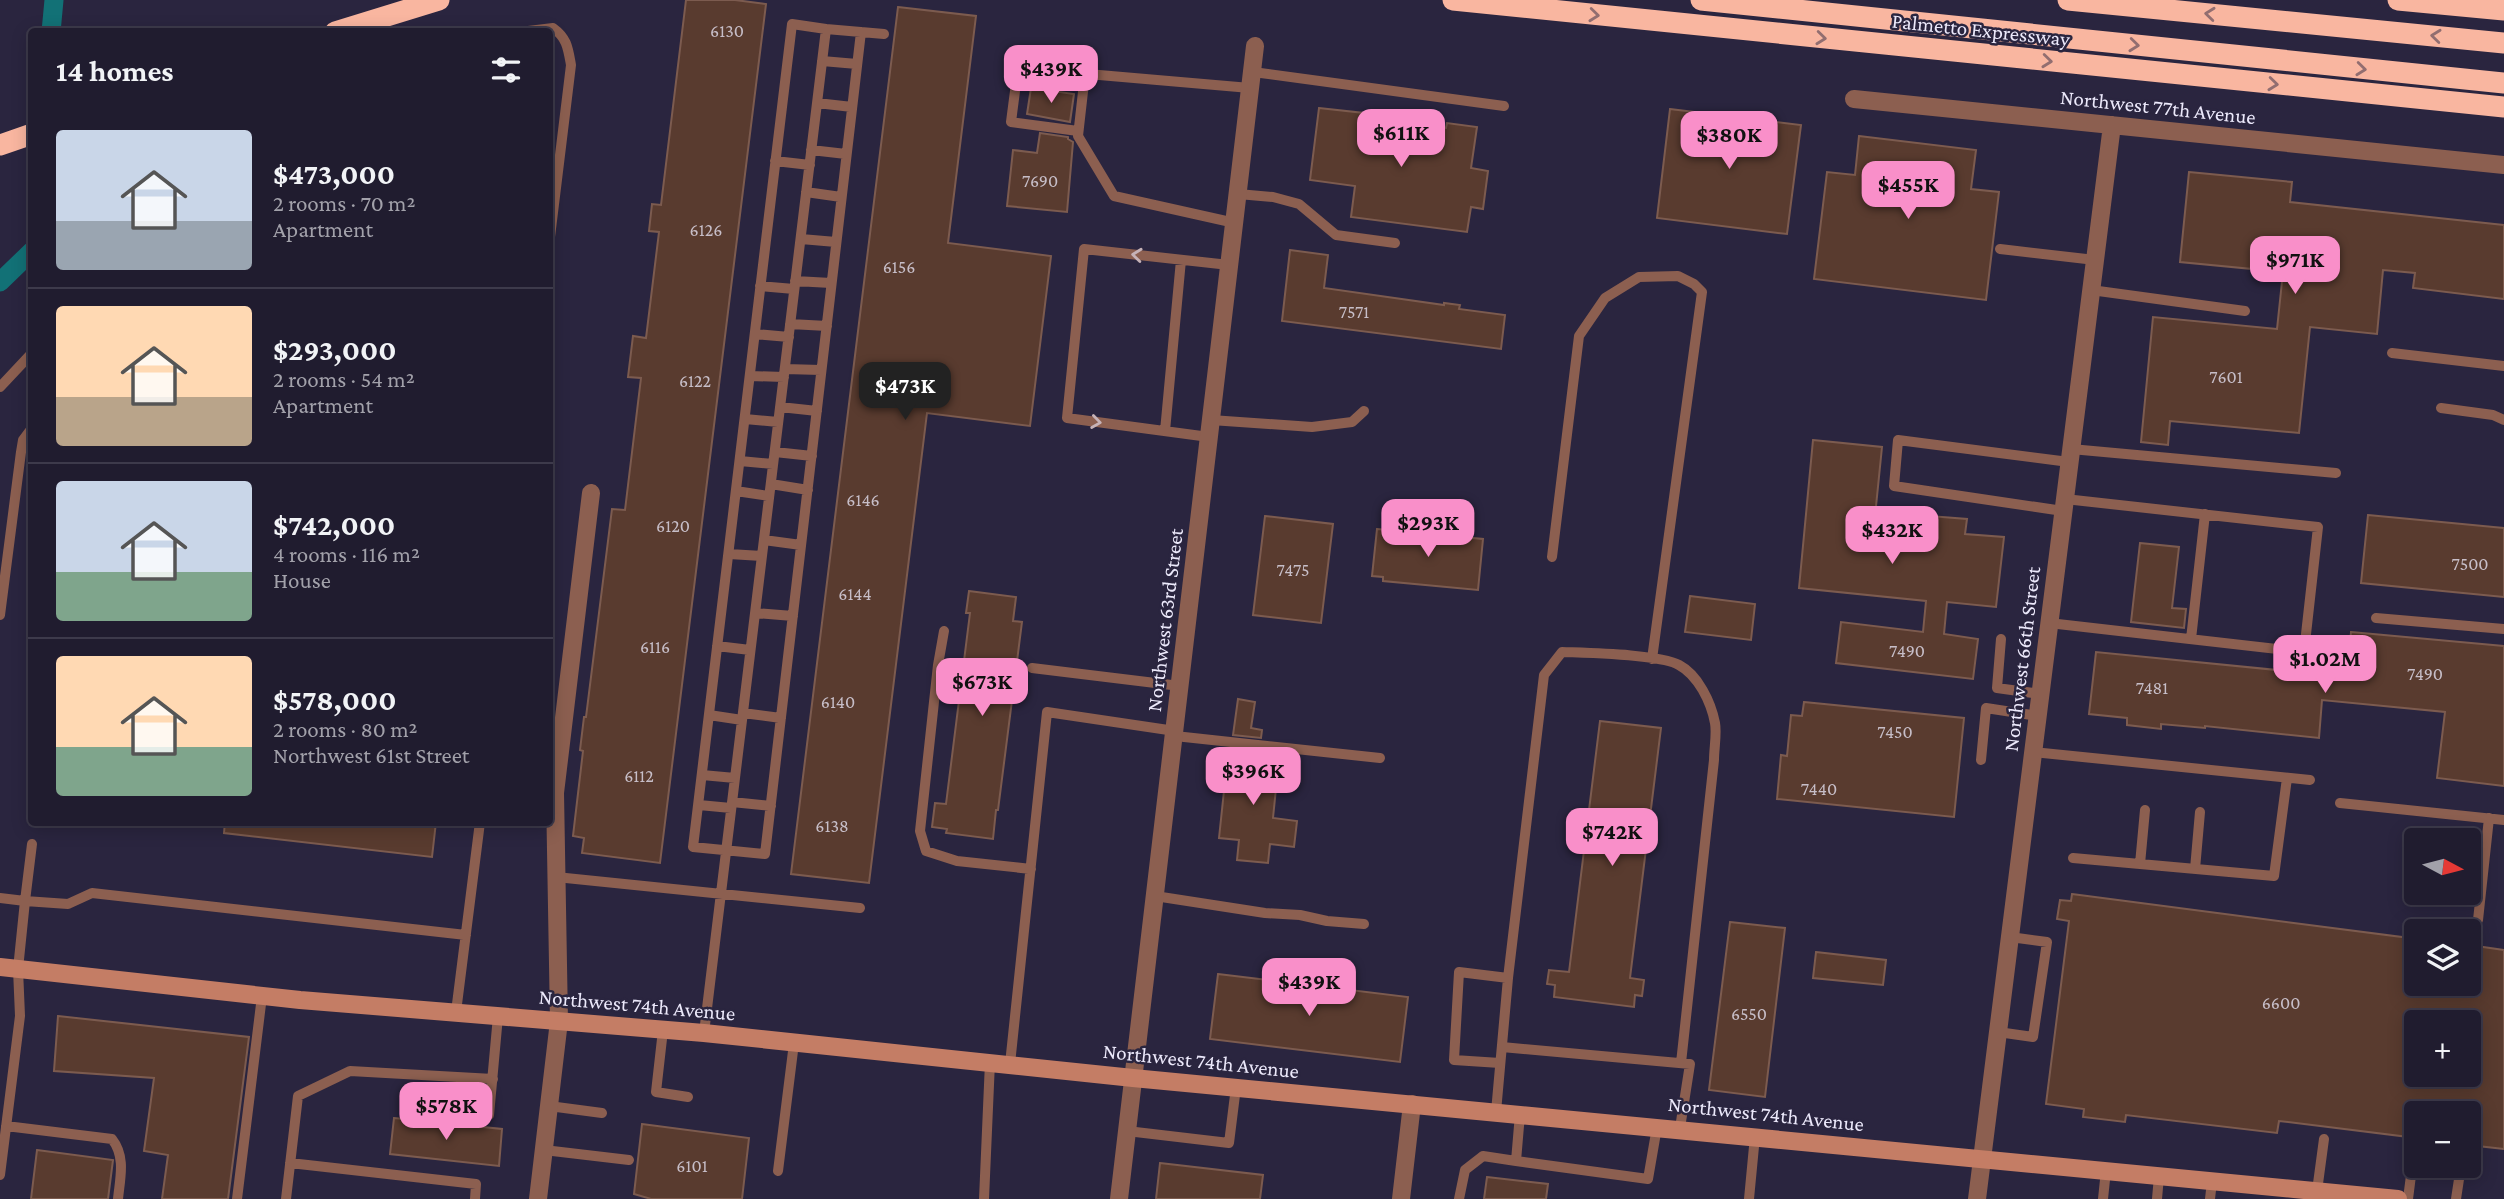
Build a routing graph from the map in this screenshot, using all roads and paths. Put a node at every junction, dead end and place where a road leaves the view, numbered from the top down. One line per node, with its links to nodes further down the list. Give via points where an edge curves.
1 (439, 0): 7 (highway)
2 (1453, 0): 23 (highway, Palmetto Expressway, one-way to 23)
3 (1701, 0): 18 (highway, one-way to 18)
4 (2068, 0): 12 (highway, one-way to 4)
5 (2398, 0): 6 (highway)
6 (2504, 10)
7 (348, 28)
8 (553, 28): 36 (lane, via 568,46 571,65)
9 (826, 29): 10 (lane); 14 (lane); 30 (lane, via 792,24)
10 (861, 32): 11 (lane); 15 (lane)
11 (884, 34)
12 (2504, 43)
13 (1255, 46): 17 (street, Northwest 63rd Street)
14 (822, 61): 15 (lane); 20 (lane)
15 (857, 64): 22 (lane)
16 (1085, 74): 17 (lane); 25 (lane); 25 (lane, via 1018,68 1011,122)
17 (1252, 80): 21 (lane); 34 (street, Northwest 63rd Street)
18 (2504, 83)
19 (1854, 99): 24 (street, Northwest 77th Avenue)
20 (817, 103): 22 (lane); 28 (lane)
21 (1504, 106)
22 (852, 107): 29 (lane)
23 (2504, 107)
24 (2112, 125): 32 (street, Northwest 77th Avenue); 43 (street, Northwest 66th Street)
25 (1078, 131): 37 (lane, via 1114,196)
26 (28, 135): 27 (highway)
27 (0, 145)
28 (811, 150): 29 (lane); 31 (lane)
29 (846, 154): 35 (lane)
30 (775, 162): 31 (lane); 47 (lane)
31 (810, 165): 33 (lane)
32 (2504, 165)
33 (806, 192): 35 (lane); 38 (lane)
34 (1238, 194): 37 (street, Northwest 63rd Street); 40 (lane, via 1299,204 1336,234)
35 (841, 197): 39 (lane)
36 (553, 212)
37 (1235, 223): 44 (street, Northwest 63rd Street)
38 (800, 239): 39 (lane); 46 (lane)
39 (836, 242): 45 (lane)
40 (1395, 243)
41 (2000, 249): 43 (lane)
42 (1181, 260): 44 (lane); 69 (lane); 69 (lane, one-way to 69, via 1084,249 1067,418)
43 (2095, 260): 48 (street, Northwest 66th Street)
44 (1229, 265): 68 (street, Northwest 63rd Street)
45 (831, 284): 46 (lane); 51 (lane)
46 (795, 285): 47 (lane); 50 (lane)
47 (760, 286): 52 (lane)
48 (2091, 290): 49 (lane); 73 (street, Northwest 66th Street)
49 (2245, 311)
50 (790, 324): 51 (lane); 53 (lane)
51 (827, 326): 57 (lane)
52 (755, 334): 53 (lane); 59 (lane)
53 (789, 337): 58 (lane)
54 (2392, 353): 56 (lane)
55 (28, 357): 60 (lane)
56 (2504, 366)
57 (821, 370): 58 (lane); 63 (lane)
58 (784, 373): 59 (lane); 61 (lane)
59 (750, 376): 65 (lane)
60 (0, 387)
61 (780, 407): 63 (lane); 67 (lane)
62 (2441, 408): 66 (lane)
63 (817, 411): 72 (lane)
64 (1364, 411): 68 (lane, via 1352,422 1312,427)
65 (745, 419): 67 (lane); 74 (lane)
66 (2504, 420)
67 (778, 422): 71 (lane)
68 (1210, 429): 69 (lane); 102 (street, Northwest 63rd Street)
69 (1165, 431)
70 (28, 433): 90 (lane, via 21,452)
71 (775, 452): 72 (lane); 75 (lane)
72 (812, 456): 78 (lane)
73 (2070, 456): 76 (lane); 82 (street, Northwest 66th Street); 82 (lane, via 1898,440 1894,486)
74 (740, 461): 75 (lane); 79 (lane)
75 (773, 464): 77 (lane)
76 (2336, 473)
77 (771, 484): 78 (lane); 81 (lane)
78 (808, 490): 85 (lane)
79 (736, 491): 81 (lane); 86 (lane)
80 (591, 493): 131 (street, via 555,793)
81 (769, 496): 84 (lane)
82 (2064, 505): 83 (lane); 93 (street, Northwest 66th Street)
83 (2205, 514): 97 (lane); 97 (lane, via 2318,527 2304,652)
84 (764, 540): 85 (lane); 87 (lane)
85 (801, 545): 91 (lane)
86 (729, 554): 87 (lane); 98 (lane)
87 (762, 556): 89 (lane)
88 (1552, 557): 100 (lane, via 1579,337 1605,298 1639,278 1678,276 1702,292)
89 (755, 612): 91 (lane); 99 (lane)
90 (0, 615)
91 (793, 616): 107 (lane)
92 (2376, 618): 94 (lane)
93 (2049, 623): 97 (lane); 103 (street, Northwest 66th Street)
94 (2504, 629)
95 (944, 631): 129 (lane, via 922,843 926,851 957,860)
96 (2001, 639): 103 (lane, via 1997,688)
97 (2191, 639)
98 (718, 646): 99 (lane); 104 (lane)
99 (750, 650): 106 (lane)
100 (1653, 659): 142 (lane, via 1562,652 1544,675); 154 (lane, via 1678,664 1697,680 1715,724)
101 (1032, 668): 102 (lane)
102 (1180, 686): 108 (street, Northwest 63rd Street)
103 (2040, 694): 105 (street, Northwest 66th Street)
104 (709, 715): 106 (lane); 112 (lane)
105 (2038, 716): 109 (street, Northwest 66th Street); 111 (lane, via 1986,708)
106 (742, 717): 107 (lane); 113 (lane)
107 (781, 718): 119 (lane)
108 (1175, 734): 110 (lane); 129 (lane, via 1047,712); 133 (street, Northwest 63rd Street)
109 (2033, 752): 114 (lane); 140 (street, Northwest 66th Street)
110 (1380, 758)
111 (1981, 760)
112 (702, 775): 113 (lane); 117 (lane)
113 (735, 778): 118 (lane)
114 (2287, 778): 115 (lane); 130 (lane, via 2274,876)
115 (2310, 780)
116 (2340, 803): 122 (lane)
117 (699, 805): 118 (lane); 126 (lane, via 694,847)
118 (732, 805): 119 (lane); 126 (lane)
119 (771, 806): 126 (lane, via 765,855)
120 (2145, 810): 128 (lane)
121 (2200, 812): 130 (lane)
122 (2489, 818): 123 (lane); 137 (lane)
123 (2504, 820)
124 (480, 826): 139 (lane)
125 (32, 844): 135 (lane)
126 (726, 851): 132 (lane)
127 (2073, 858): 128 (lane)
128 (2140, 864): 130 (lane)
129 (1031, 869): 155 (lane)
130 (2194, 869)
131 (556, 877): 132 (lane); 146 (street)
132 (721, 892): 136 (lane); 149 (lane)
133 (1155, 896): 138 (lane); 156 (street, Northwest 63rd Street)
134 (0, 898): 135 (lane)
135 (25, 901): 139 (lane, via 68,904 92,893); 141 (lane)
136 (860, 908)
137 (2478, 919)
138 (1364, 924)
139 (466, 934): 144 (lane)
140 (2010, 937): 148 (street, Northwest 66th Street); 148 (lane, via 2047,942 2033,1037)
141 (9, 968): 143 (street, Northwest 74th Avenue); 166 (lane, via 20,1016)
142 (1508, 978): 151 (lane); 153 (lane, via 1460,972 1454,1060)
143 (262, 996): 144 (street, Northwest 74th Avenue); 186 (lane)
144 (456, 1012): 145 (street, Northwest 74th Avenue)
145 (498, 1016): 146 (street, Northwest 74th Avenue); 157 (lane)
146 (559, 1021): 147 (street, Northwest 74th Avenue); 161 (street)
147 (663, 1030): 149 (street, Northwest 74th Avenue); 159 (lane, via 656,1092)
148 (1998, 1032): 173 (street, Northwest 66th Street)
149 (704, 1033): 150 (street, Northwest 74th Avenue)
150 (794, 1043): 152 (street, Northwest 74th Avenue); 178 (lane)
151 (1502, 1046): 153 (lane); 154 (lane)
152 (990, 1062): 155 (street, Northwest 74th Avenue); 190 (lane)
153 (1500, 1063): 162 (lane)
154 (1681, 1063): 168 (lane, via 1690,1064)
155 (1010, 1064): 156 (street, Northwest 74th Avenue)
156 (1133, 1078): 158 (street, Northwest 74th Avenue); 169 (street, Northwest 63rd Street)
157 (493, 1079): 165 (lane); 176 (lane, via 350,1071 298,1096)
158 (1236, 1087): 160 (street, Northwest 74th Avenue); 169 (lane, via 1230,1143)
159 (688, 1097)
160 (1412, 1104): 162 (street, Northwest 74th Avenue); 192 (street)
161 (549, 1105): 163 (lane); 172 (street)
162 (1496, 1112): 164 (street, Northwest 74th Avenue)
163 (602, 1113)
164 (1520, 1114): 167 (street, Northwest 74th Avenue); 175 (lane)
165 (489, 1115)
166 (6, 1126): 179 (lane); 185 (lane, via 112,1139 122,1159)
167 (1657, 1126): 168 (street, Northwest 74th Avenue); 175 (lane, via 1648,1179)
168 (1681, 1128): 170 (street, Northwest 74th Avenue)
169 (1127, 1131): 191 (street, Northwest 63rd Street)
170 (1755, 1136): 173 (street, Northwest 74th Avenue); 194 (lane)
171 (2324, 1139): 184 (lane)
172 (544, 1150): 174 (lane); 189 (street)
173 (1982, 1158): 177 (street, Northwest 74th Avenue); 195 (street, Northwest 66th Street)
174 (629, 1160)
175 (1516, 1161): 193 (lane, via 1483,1156 1465,1170)
176 (290, 1163): 187 (lane); 188 (lane, via 476,1184)
177 (2106, 1170): 180 (street, Northwest 74th Avenue); 196 (lane)
178 (778, 1171)
179 (0, 1175)
180 (2159, 1176): 183 (street, Northwest 74th Avenue); 197 (lane)
181 (2411, 1178): 199 (lane)
182 (2459, 1178): 200 (lane)
183 (2211, 1190): 184 (street, Northwest 74th Avenue)
184 (2317, 1191): 198 (street, Northwest 74th Avenue)
185 (118, 1199)
186 (237, 1199)
187 (286, 1199)
188 (475, 1199)
189 (538, 1199)
190 (985, 1199)
191 (1119, 1199)
192 (1401, 1199)
193 (1460, 1199)
194 (1749, 1199)
195 (1977, 1199)
196 (2103, 1199)
197 (2157, 1199)
198 (2398, 1199)
199 (2408, 1199)
200 (2456, 1199)

